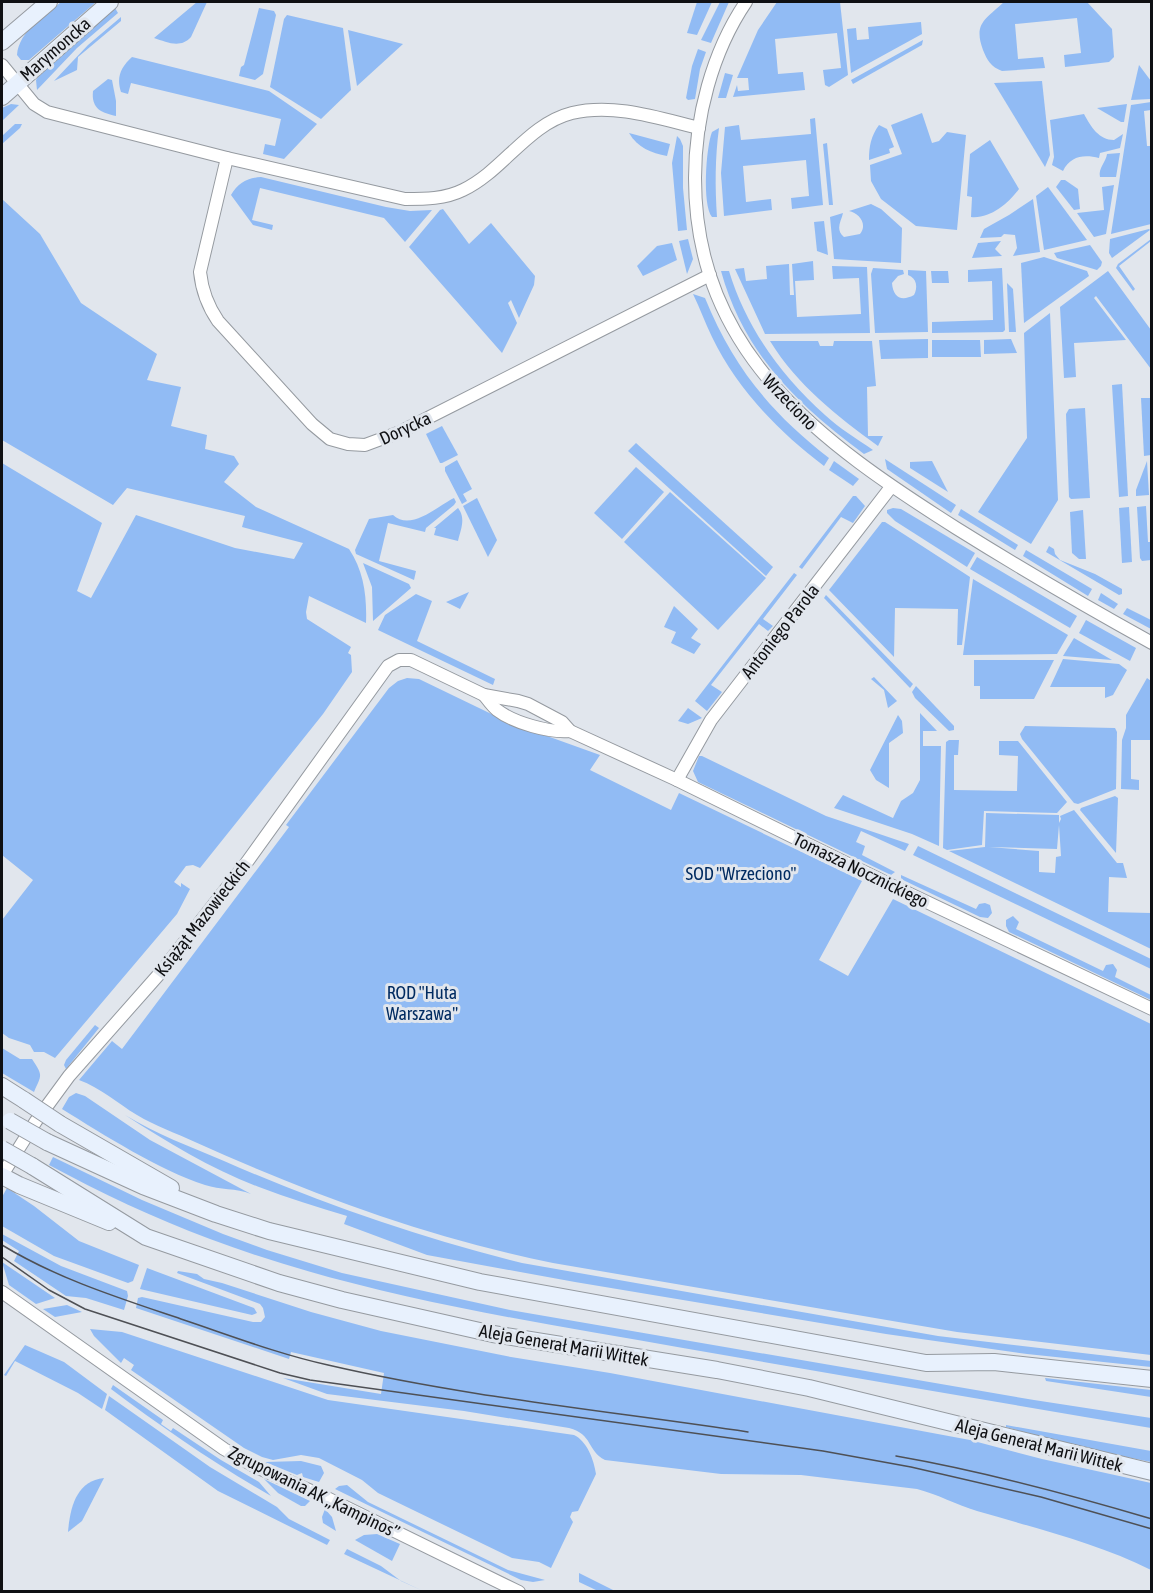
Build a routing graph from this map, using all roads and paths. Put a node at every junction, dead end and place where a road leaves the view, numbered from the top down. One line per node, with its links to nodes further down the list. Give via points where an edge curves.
1 (49, 2): 4 (main road)
2 (110, 2): 6 (main road, Marymoncka)
3 (746, 2): 8 (street, Wrzeciono, via 720,48)
4 (2, 42)
5 (2, 65): 6 (street)
6 (16, 84): 7 (main road, Marymoncka); 9 (street, via 47,112)
7 (2, 97)
8 (699, 128): 9 (street, via 609,109 571,113 542,127 470,186 434,199 395,197); 10 (street, Wrzeciono, via 695,145 696,204)
9 (227, 158): 10 (street, Dorycka, via 201,266 207,305 312,424 330,439 348,444 365,445 400,432)
10 (710, 275): 11 (street, Wrzeciono, via 740,342 769,382 825,437)
11 (891, 487): 12 (street, Wrzeciono, via 1029,573); 16 (street, Antoniego Parola, via 711,720)
12 (1152, 643)
13 (399, 660): 14 (street, Tomasza Nocznickiego, via 411,660); 21 (street, Książąt Mazowieckich, via 388,666 247,862 161,972 69,1076)
14 (484, 695): 15 (street, Tomasza Nocznickiego, via 528,704 558,719); 15 (street, Tomasza Nocznickiego, via 496,710 517,720 552,732)
15 (570, 731): 16 (street, Tomasza Nocznickiego)
16 (677, 780): 17 (street, Tomasza Nocznickiego)
17 (1152, 1009)
18 (2, 1086): 22 (main road, bridge)
19 (6, 1119): 22 (main road, bridge, via 134,1182)
20 (2, 1149): 23 (main road, Aleja Generał Marii Wittek, bridge)
21 (2, 1175): 23 (main road)
22 (216, 1214): 25 (main road, via 269,1231 480,1282 926,1363 994,1362)
23 (146, 1236): 26 (main road, Aleja Generał Marii Wittek, via 279,1283 342,1300 494,1334 809,1388)
24 (2, 1292): 27 (street, Zgrupowania AK „Kampinos”, via 242,1459)
25 (1152, 1379)
26 (1152, 1472)
27 (519, 1592)

